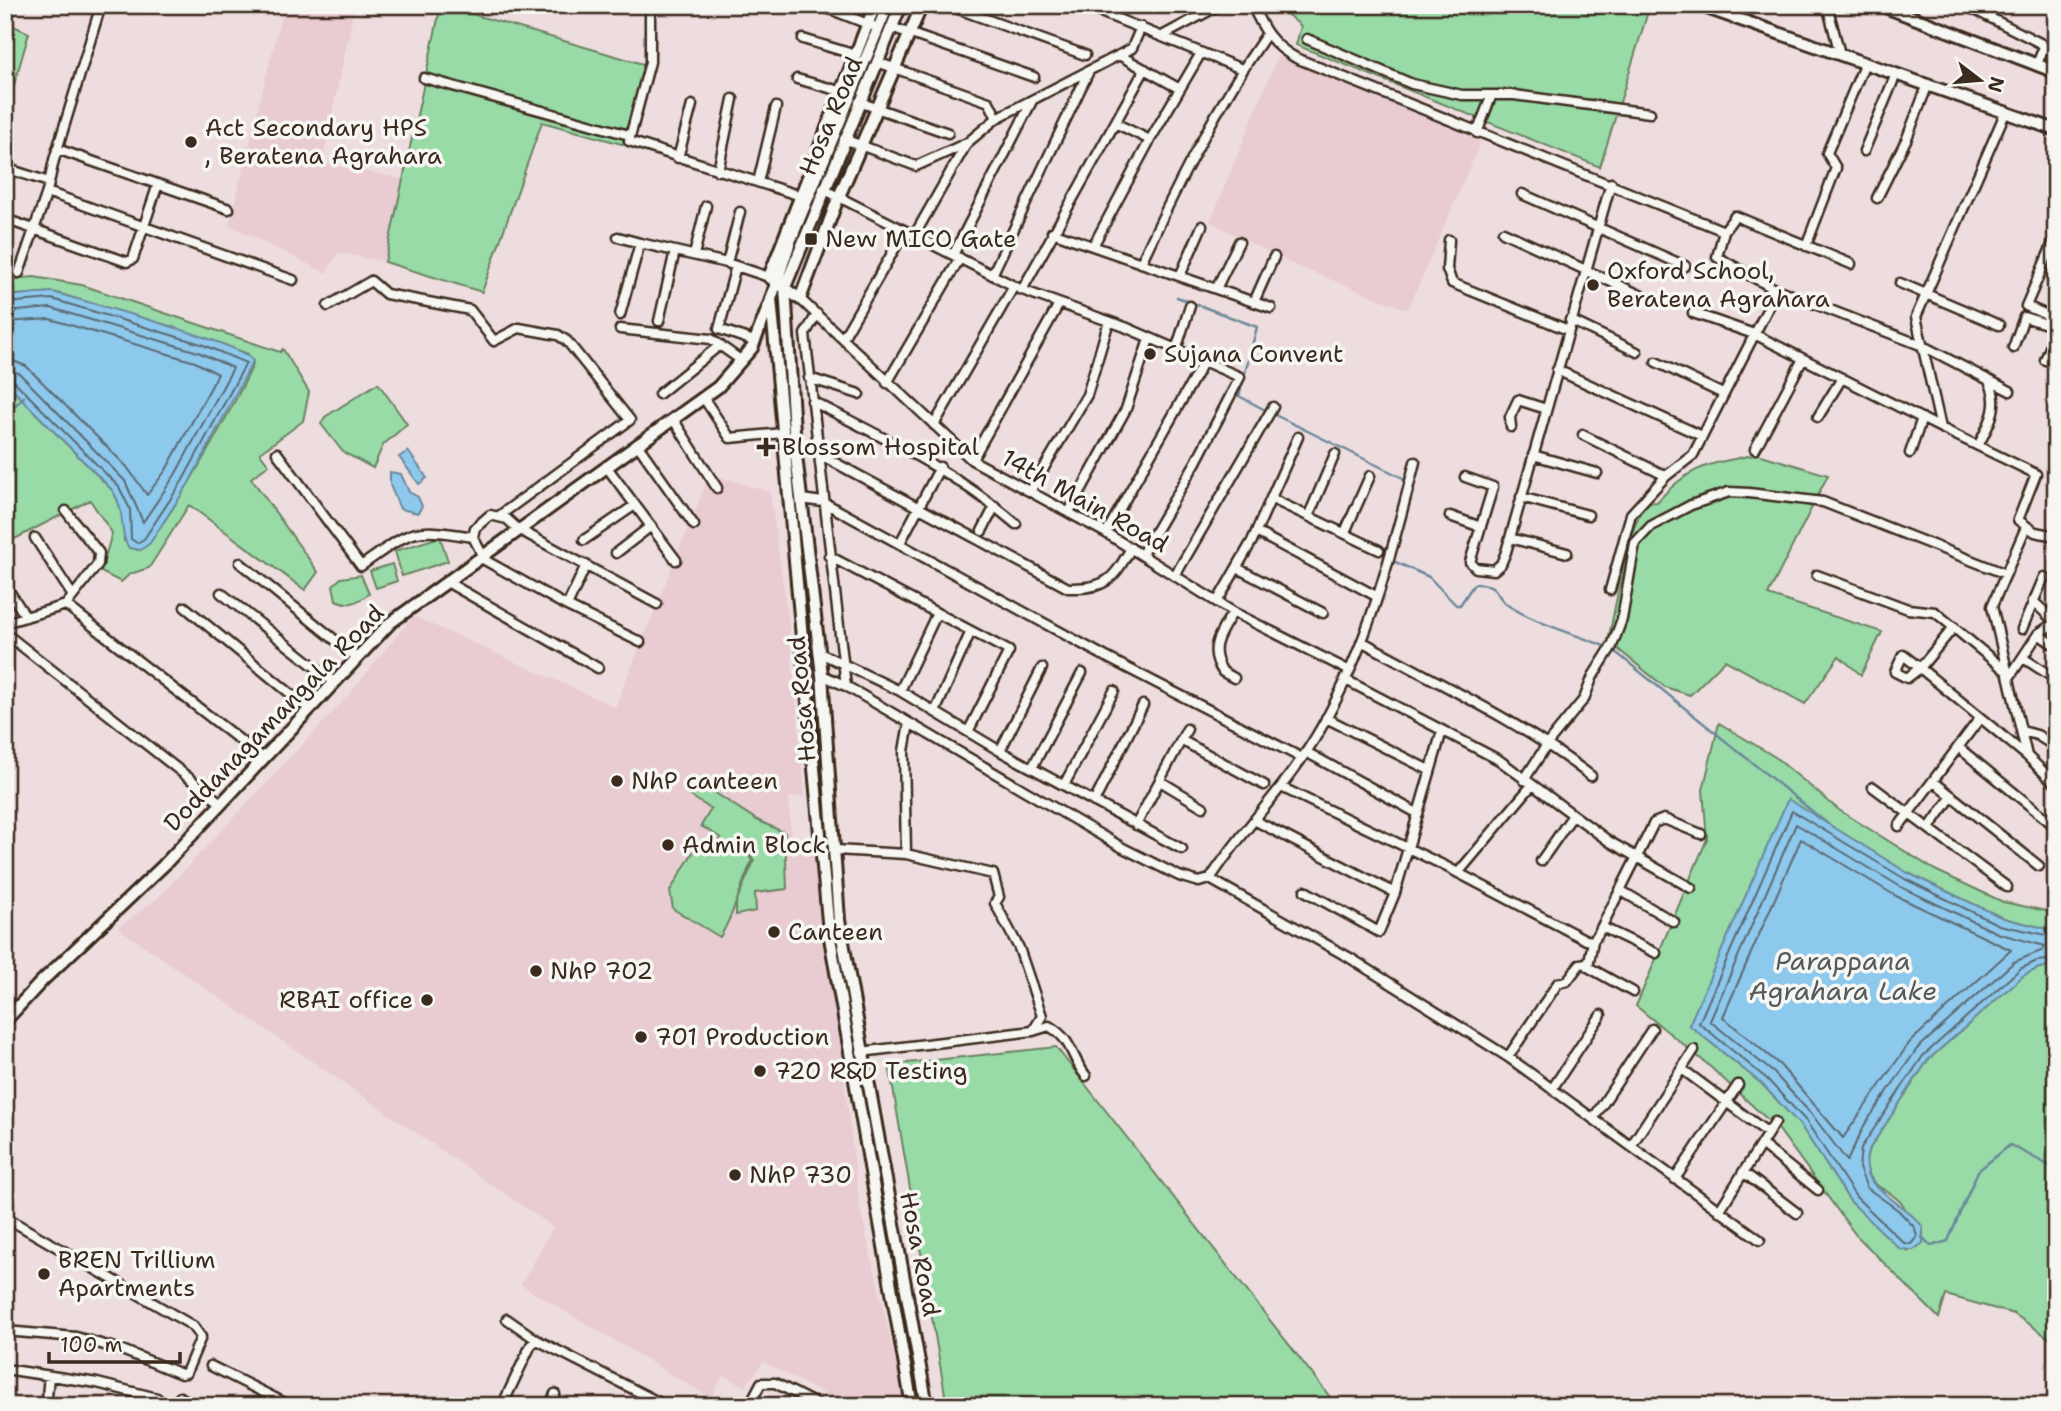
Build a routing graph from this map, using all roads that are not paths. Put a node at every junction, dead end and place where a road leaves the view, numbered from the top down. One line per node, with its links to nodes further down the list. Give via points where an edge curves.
1 (101, 5): 64 (street)
2 (819, 5): 17 (street)
3 (875, 5): 17 (main road)
4 (888, 5): 17 (main road, Hosa Road)
5 (901, 5): 18 (main road, Hosa Road)
6 (922, 5): 20 (main road)
7 (947, 5): 28 (street)
8 (1083, 5): 19 (street)
9 (1220, 5): 21 (street)
10 (1252, 5): 22 (street)
11 (1698, 5): 26 (main road)
12 (1827, 5): 26 (street)
13 (1880, 5): 15 (main road)
14 (1965, 5): 32 (street, via 2042,44)
15 (1908, 10): 32 (main road)
16 (650, 13): 59 (street, via 650,62)
17 (874, 26): 27 (main road); 76 (main road, Hosa Road)
18 (891, 27): 20 (street); 30 (main road, Hosa Road)
19 (1140, 27): 21 (street); 29 (street, via 1132,48)
20 (911, 35): 33 (main road); 39 (street)
21 (1164, 35): 25 (street)
22 (1266, 35): 35 (street); 58 (street, via 1296,58)
23 (803, 39): 27 (street)
24 (1307, 39): 45 (street, via 1412,84)
25 (1201, 53): 35 (street); 43 (street)
26 (1840, 54): 31 (main road)
27 (856, 55): 44 (main road)
28 (1085, 55)
29 (1119, 55): 34 (street); 36 (street)
30 (877, 62): 33 (street); 48 (main road, Hosa Road)
31 (1865, 63): 38 (main road); 98 (street, via 1826,153 1836,168)
32 (2037, 64): 37 (main road)
33 (895, 69): 51 (main road); 54 (street, via 989,102)
34 (1145, 69): 43 (street); 55 (street)
35 (1242, 69): 104 (street)
36 (1089, 71): 47 (street); 110 (street)
37 (2056, 72)
38 (1896, 74): 42 (main road); 65 (street)
39 (1034, 77)
40 (424, 78): 59 (street)
41 (797, 79): 44 (street)
42 (1928, 85): 52 (main road); 78 (street)
43 (1180, 89): 61 (street)
44 (840, 91): 76 (main road)
45 (1491, 97): 53 (street, via 1514,95); 58 (street)
46 (733, 99): 68 (street)
47 (1032, 101): 54 (street); 101 (street)
48 (859, 102): 51 (street); 60 (main road, Hosa Road)
49 (692, 104): 66 (street)
50 (776, 107): 70 (street)
51 (878, 109): 57 (street); 63 (main road)
52 (2006, 111): 56 (main road); 118 (street)
53 (1650, 113)
54 (997, 118): 62 (street)
55 (1115, 123): 61 (street); 89 (street)
56 (2056, 130)
57 (948, 133)
58 (1477, 133): 71 (street)
59 (629, 135): 66 (street, via 629,141)
60 (844, 139): 63 (street); 73 (main road, Hosa Road)
61 (1150, 140): 97 (street)
62 (967, 143): 63 (street, via 916,166); 91 (street)
63 (862, 146): 77 (main road)
64 (57, 149): 69 (street); 72 (street)
65 (1864, 151)
66 (678, 159): 68 (street)
67 (5, 168): 69 (street)
68 (718, 171): 70 (street)
69 (50, 182): 74 (street)
70 (758, 182): 76 (street)
71 (1611, 183): 85 (street); 88 (street)
72 (158, 184): 80 (street); 84 (street)
73 (823, 189): 77 (street); 113 (main road, Hosa Road)
74 (47, 192): 84 (street); 86 (street)
75 (1522, 194): 85 (street)
76 (803, 197): 113 (main road)
77 (839, 197): 87 (street); 120 (main road)
78 (1877, 198)
79 (706, 206): 100 (street)
80 (229, 209)
81 (740, 212): 103 (street)
82 (5, 219): 86 (street)
83 (1202, 226): 111 (street)
84 (144, 228): 86 (street, via 133,259 127,262); 112 (street)
85 (1596, 228): 107 (street); 108 (street)
86 (35, 230): 109 (street)
87 (905, 231): 91 (street); 141 (street)
88 (1724, 231): 98 (street, via 1735,216); 115 (street, via 1717,257)
89 (1052, 232): 97 (street); 116 (street)
90 (1503, 232): 108 (street)
91 (914, 236): 101 (street)
92 (2056, 236): 131 (street, via 2025,306)
93 (618, 237): 96 (street)
94 (1449, 240): 138 (street, via 1447,269 1452,283)
95 (1239, 242): 117 (street)
96 (640, 243): 99 (street); 130 (street)
97 (1093, 246): 104 (street)
98 (1806, 246): 105 (street)
99 (675, 251): 100 (street); 133 (street)
100 (694, 256): 103 (street)
101 (957, 257): 110 (street); 158 (street)
102 (1274, 257): 121 (street)
103 (727, 263): 106 (street)
104 (1141, 263): 111 (street)
105 (1851, 264)
106 (736, 266): 113 (street); 143 (street, via 719,330)
107 (1685, 267)
108 (1584, 269): 122 (street); 132 (street)
109 (19, 273)
110 (992, 275): 116 (street)
111 (1180, 276): 117 (street)
112 (293, 281)
113 (777, 281): 119 (main road, Hosa Road); 120 (main road); 123 (main road, Hosa Road)
114 (1900, 283): 118 (street)
115 (1771, 287): 139 (street, via 1773,298); 145 (street)
116 (1018, 288): 124 (street); 170 (street)
117 (1216, 289): 121 (street)
118 (1928, 294): 135 (street); 145 (street, via 1916,317)
119 (771, 299): 123 (main road); 143 (main road, Doddanagamangala Road); 173 (main road, Hosa Road)
120 (800, 299): 129 (street, 14th Main Road)
121 (1254, 302): 127 (street)
122 (1655, 302)
123 (786, 303): 179 (main road, Hosa Road)
124 (1059, 304): 134 (street); 186 (street)
125 (328, 306): 207 (street, via 371,281 386,295 470,310 495,341 519,328 567,341 630,420)
126 (1190, 306): 147 (street)
127 (1271, 308)
128 (1693, 313): 139 (street)
129 (817, 314): 141 (street, 14th Main Road); 155 (street, via 806,334)
130 (620, 315)
131 (2056, 319)
132 (1570, 320): 138 (street); 148 (street)
133 (659, 321)
134 (1109, 321): 142 (street); 195 (street, via 1087,395)
135 (1999, 326)
136 (2056, 327): 146 (street, via 2024,317)
137 (620, 329): 144 (street, via 701,337)
138 (1567, 330): 154 (street)
139 (1754, 334): 149 (street); 162 (street)
140 (2056, 334): 150 (street)
141 (843, 338): 158 (street, 14th Main Road)
142 (1149, 339): 147 (street); 204 (street, via 1126,409)
143 (754, 341): 151 (main road, Doddanagamangala Road)
144 (720, 345): 151 (street); 160 (street)
145 (1923, 346): 157 (street); 172 (street)
146 (2013, 348)
147 (1176, 350): 152 (street)
148 (1637, 352)
149 (1803, 359): 156 (street); 180 (street)
150 (2045, 360)
151 (742, 361): 163 (main road, Doddanagamangala Road)
152 (1204, 361): 218 (street); 229 (street, via 1240,377)
153 (1656, 362): 162 (street)
154 (1557, 370): 166 (street); 175 (street)
155 (809, 378): 161 (street); 164 (street)
156 (1842, 378): 167 (street); 168 (street)
157 (1989, 381): 159 (street); 178 (street, via 1995,407)
158 (887, 383): 170 (street, 14th Main Road)
159 (2010, 391)
160 (659, 394)
161 (859, 394)
162 (1723, 394): 175 (street)
163 (703, 397): 169 (main road, Doddanagamangala Road); 173 (street, via 730,438)
164 (812, 401): 182 (street); 189 (street)
165 (1273, 407): 236 (street)
166 (1546, 409): 171 (street, via 1518,400); 185 (street)
167 (1818, 417)
168 (1922, 418): 172 (street); 183 (street)
169 (673, 419): 177 (main road, Doddanagamangala Road); 194 (street)
170 (934, 425): 186 (street, 14th Main Road)
171 (1511, 427)
172 (1941, 428): 178 (street)
173 (783, 433): 247 (main road, Hosa Road)
174 (1583, 435): 192 (street)
175 (1702, 436): 192 (street, via 1693,455)
176 (1298, 437): 198 (street)
177 (637, 444): 188 (main road, Doddanagamangala Road); 209 (street)
178 (1978, 446): 213 (street, via 2036,474 2018,520)
179 (796, 447): 182 (street); 197 (main road, Hosa Road)
180 (1755, 449)
181 (277, 453): 220 (street, via 361,566 409,532)
182 (817, 453): 199 (street); 201 (street)
183 (1910, 453)
184 (1335, 454): 205 (street)
185 (1533, 455): 190 (street); 196 (street)
186 (972, 460): 195 (street, 14th Main Road)
187 (1415, 462): 246 (street)
188 (606, 466): 200 (street); 214 (main road, Doddanagamangala Road)
189 (940, 467): 201 (street); 202 (street)
190 (1597, 473)
191 (1370, 476): 217 (street)
192 (1666, 476): 242 (street, via 1631,514)
193 (1465, 477): 212 (street, via 1493,487)
194 (717, 488)
195 (1031, 490): 204 (street, 14th Main Road)
196 (1521, 498): 206 (street); 222 (street)
197 (801, 499): 199 (street); 244 (main road, Hosa Road)
198 (1272, 499): 205 (street); 216 (street)
199 (823, 502): 224 (street); 230 (street)
200 (635, 505): 211 (street); 223 (street)
201 (920, 506): 224 (street); 225 (street, via 1068,588 1108,582)
202 (995, 506): 210 (street); 215 (street)
203 (66, 511): 245 (street, via 99,553 98,564)
204 (1069, 512): 218 (street, 14th Main Road)
205 (1309, 515): 217 (street)
206 (1588, 515)
207 (499, 516): 214 (street); 220 (street, via 482,519)
208 (1450, 516): 212 (street)
209 (694, 524)
210 (1016, 524)
211 (651, 526): 227 (street); 232 (street)
212 (1481, 527): 222 (street, via 1471,562 1476,568 1494,570 1501,564)
213 (2026, 527): 219 (street); 237 (street)
214 (518, 529): 231 (main road, Doddanagamangala Road); 234 (street)
215 (982, 531)
216 (1256, 532): 235 (street); 246 (street)
217 (1345, 532): 226 (street)
218 (1106, 533): 225 (street, 14th Main Road)
219 (2056, 536)
220 (473, 537): 231 (street)
221 (34, 538): 245 (street)
222 (1510, 538): 228 (street)
223 (584, 540)
224 (901, 543): 300 (street, via 1106,657)
225 (1131, 548): 229 (street, 14th Main Road)
226 (1379, 550)
227 (616, 553)
228 (1567, 553)
229 (1142, 554): 236 (street, 14th Main Road)
230 (829, 556): 255 (street); 271 (street)
231 (482, 557): 240 (main road, Doddanagamangala Road); 252 (street)
232 (676, 560)
233 (240, 564): 269 (street)
234 (586, 565): 250 (street); 252 (street)
235 (1237, 568): 249 (street); 256 (street)
236 (1176, 574): 249 (street, 14th Main Road)
237 (2006, 574): 277 (street, via 1993,606); 296 (street, via 1823,502 1729,492 1691,505 1642,532 1635,542 1622,619 1610,649 1584,699)
238 (1817, 575): 260 (street, via 1908,609 1936,612)
239 (2044, 577): 248 (street)
240 (447, 582): 269 (main road, Doddanagamangala Road, via 390,623); 272 (street)
241 (5, 584): 257 (street)
242 (1610, 590)
243 (221, 593): 281 (street)
244 (813, 593): 247 (main road); 268 (main road, Hosa Road)
245 (73, 596): 251 (street)
246 (1376, 596): 266 (street)
247 (798, 598): 388 (main road, Hosa Road, via 829,932)
248 (2033, 601): 258 (street); 261 (street)
249 (1217, 603): 254 (street, 14th Main Road)
250 (657, 604)
251 (66, 605): 257 (street); 302 (street)
252 (567, 606): 265 (street)
253 (185, 607): 286 (street)
254 (1233, 612): 274 (street, 14th Main Road); 278 (street, via 1214,652 1223,673)
255 (937, 613): 262 (street); 283 (street)
256 (1323, 613)
257 (26, 617): 259 (street)
258 (2055, 620): 264 (street)
259 (5, 623)
260 (1954, 627): 277 (street); 289 (street, via 1920,668)
261 (2022, 629)
262 (971, 631): 287 (street); 294 (street, via 1009,651)
263 (5, 633): 316 (street)
264 (2038, 635): 267 (street); 270 (street)
265 (640, 642)
266 (1363, 642): 274 (street); 296 (street)
267 (2056, 646)
268 (820, 653): 271 (street); 276 (main road, Hosa Road)
269 (356, 657): 281 (main road, Doddanagamangala Road)
270 (2023, 659): 277 (street); 280 (street)
271 (843, 661): 282 (street); 283 (street)
272 (598, 668)
273 (1042, 668): 299 (street)
274 (1348, 670): 279 (street)
275 (1082, 673): 303 (street)
276 (822, 675): 282 (street); 328 (main road, Hosa Road)
277 (2011, 675): 293 (street)
278 (1234, 678)
279 (1344, 679): 288 (street); 292 (street)
280 (2056, 679)
281 (333, 681): 286 (main road, Doddanagamangala Road)
282 (846, 685): 290 (street)
283 (900, 691): 287 (street)
284 (1114, 691): 310 (street)
285 (1143, 705): 315 (street)
286 (308, 708): 302 (main road, Doddanagamangala Road)
287 (935, 712): 294 (street)
288 (1326, 718): 300 (street); 304 (street)
289 (1980, 718): 297 (street); 301 (street)
290 (909, 723): 330 (street, via 904,751); 335 (street, via 1123,848 1179,877 1199,882)
291 (1187, 729): 295 (street)
292 (1442, 731): 304 (street); 308 (street, via 1499,760)
293 (2022, 731): 298 (street); 301 (street)
294 (968, 732): 299 (street)
295 (1181, 740): 306 (street); 311 (street)
296 (1548, 743): 305 (street); 308 (street)
297 (1958, 747): 307 (street); 324 (street)
298 (2056, 747)
299 (1000, 751): 303 (street)
300 (1304, 755): 313 (street); 318 (street)
301 (2027, 756): 309 (street)
302 (263, 758): 316 (main road, Doddanagamangala Road)
303 (1032, 768): 310 (street)
304 (1429, 770): 318 (street)
305 (1591, 776)
306 (1160, 781): 317 (street); 322 (street)
307 (1933, 781): 314 (street); 319 (street)
308 (1528, 782): 320 (street); 334 (street)
309 (2056, 784)
310 (1064, 785): 315 (street)
311 (1264, 785)
312 (1873, 787): 319 (street)
313 (1280, 788): 321 (street); 329 (street)
314 (1952, 796): 325 (street); 333 (street)
315 (1094, 802): 322 (street)
316 (222, 804): 348 (main road, Doddanagamangala Road)
317 (1203, 807)
318 (1417, 813): 329 (street)
319 (1909, 813): 323 (street); 325 (street)
320 (1573, 816): 331 (street); 332 (street)
321 (1254, 820): 335 (street); 340 (street)
322 (1136, 825): 327 (street)
323 (1899, 826)
324 (2056, 827)
325 (1929, 828): 336 (street)
326 (1701, 834): 331 (street, via 1658,819)
327 (1182, 849)
328 (835, 850): 330 (street); 352 (main road, Hosa Road, via 839,920)
329 (1407, 851): 334 (street); 340 (street)
330 (906, 854): 350 (street, via 993,874 999,897 995,903 1019,948 1042,1016)
331 (1636, 857): 337 (street); 338 (street)
332 (1541, 861)
333 (2039, 866)
334 (1458, 873): 343 (street)
335 (1210, 879): 353 (street, via 1350,958)
336 (2007, 887)
337 (1690, 888)
338 (1620, 890): 341 (street); 342 (street)
339 (1305, 891): 340 (street, via 1379,932)
340 (1395, 892)
341 (1674, 922)
342 (1602, 927): 343 (street); 344 (street)
343 (1593, 941): 345 (street)
344 (1656, 953)
345 (1587, 962): 346 (street, via 1588,967); 353 (street, via 1567,981 1558,983)
346 (1633, 992)
347 (1601, 1015): 357 (street)
348 (5, 1021)
349 (1652, 1029): 359 (street)
350 (1032, 1031): 352 (street); 355 (street, via 1048,1026 1061,1034)
351 (1695, 1050): 354 (street)
352 (861, 1052): 389 (main road, Hosa Road)
353 (1508, 1057): 357 (street)
354 (1682, 1069): 358 (street); 363 (street)
355 (1086, 1076)
356 (1738, 1085): 358 (street)
357 (1552, 1089): 359 (street)
358 (1726, 1102): 361 (street); 365 (street)
359 (1593, 1119): 363 (street)
360 (1775, 1122): 361 (street)
361 (1768, 1133): 362 (street)
362 (1761, 1144): 364 (street); 366 (street)
363 (1630, 1146): 365 (street)
364 (1743, 1172): 367 (street); 368 (street)
365 (1675, 1178): 367 (street)
366 (1818, 1190)
367 (1719, 1211): 370 (street)
368 (1797, 1213)
369 (5, 1217): 372 (street, via 193,1326 201,1337 186,1373 181,1374 76,1336)
370 (1760, 1240)
371 (507, 1319): 373 (street)
372 (5, 1331)
373 (537, 1340): 383 (street); 385 (street)
374 (211, 1366): 382 (street)
375 (5, 1369): 376 (street)
376 (49, 1376): 379 (street); 380 (street)
377 (555, 1394): 384 (street)
378 (180, 1397): 381 (street)
379 (158, 1398)
380 (46, 1406)
381 (196, 1406)
382 (291, 1406)
383 (502, 1406)
384 (549, 1406)
385 (666, 1406)
386 (749, 1406): 387 (street, via 761,1383 775,1383)
387 (820, 1406)
388 (912, 1406)
389 (927, 1406)

